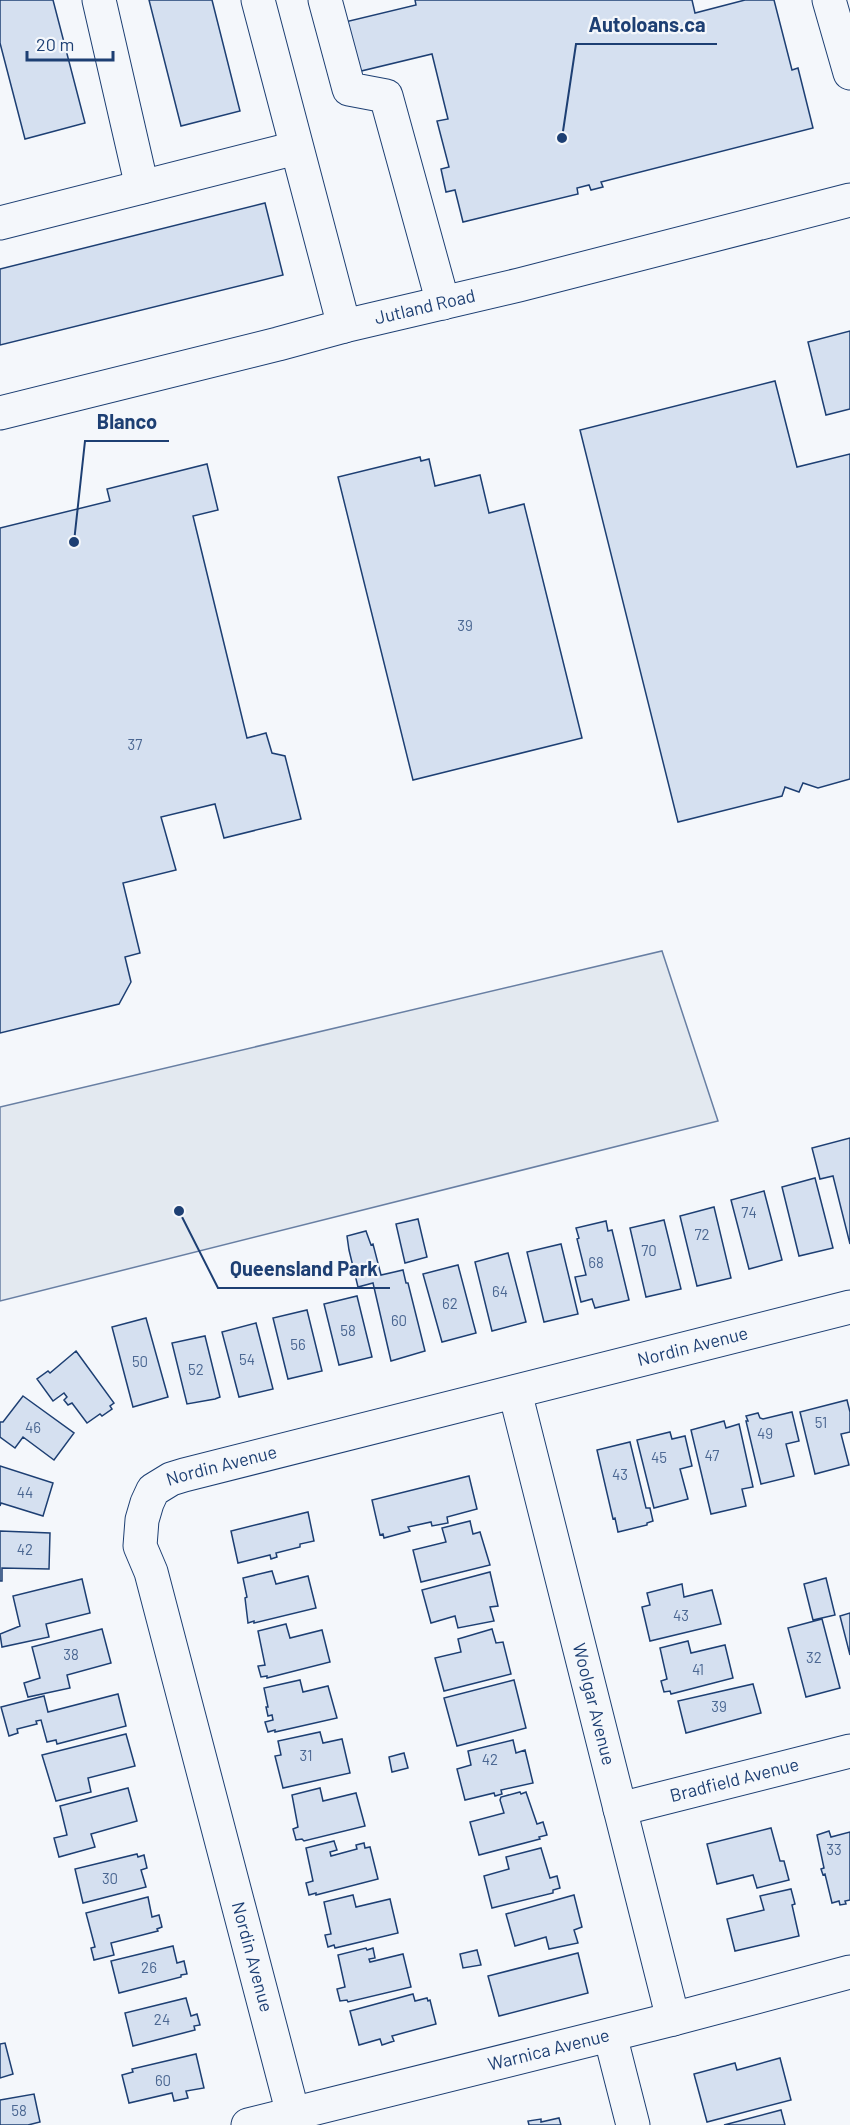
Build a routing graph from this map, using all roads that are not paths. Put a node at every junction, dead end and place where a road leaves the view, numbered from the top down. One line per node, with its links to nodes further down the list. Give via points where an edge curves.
1 (99, 0): 7 (street)
2 (258, 0): 6 (street)
3 (325, 0): 10 (street, via 349,89 386,96)
4 (829, 0): 5 (street)
5 (850, 74)
6 (296, 148): 7 (street); 11 (street)
7 (142, 187): 9 (street)
8 (850, 200): 10 (street, Jutland Road)
9 (0, 222)
10 (443, 303): 11 (street, Jutland Road)
11 (344, 326): 12 (street, Jutland Road)
12 (0, 413)
13 (850, 1307): 14 (street, Nordin Avenue)
14 (515, 1392): 16 (street, Woolgar Avenue); 20 (street, Nordin Avenue, via 171,1479 153,1490 142,1520 140,1545 151,1572)
15 (850, 1751): 16 (street, Bradfield Avenue)
16 (620, 1809): 18 (street, Woolgar Avenue)
17 (850, 1972): 18 (street, Warnica Avenue)
18 (673, 2019): 19 (street, Warnica Avenue)
19 (610, 2035): 20 (street, Warnica Avenue); 22 (street)
20 (293, 2114): 21 (street, Warnica Avenue)
21 (255, 2124)
22 (633, 2125)

